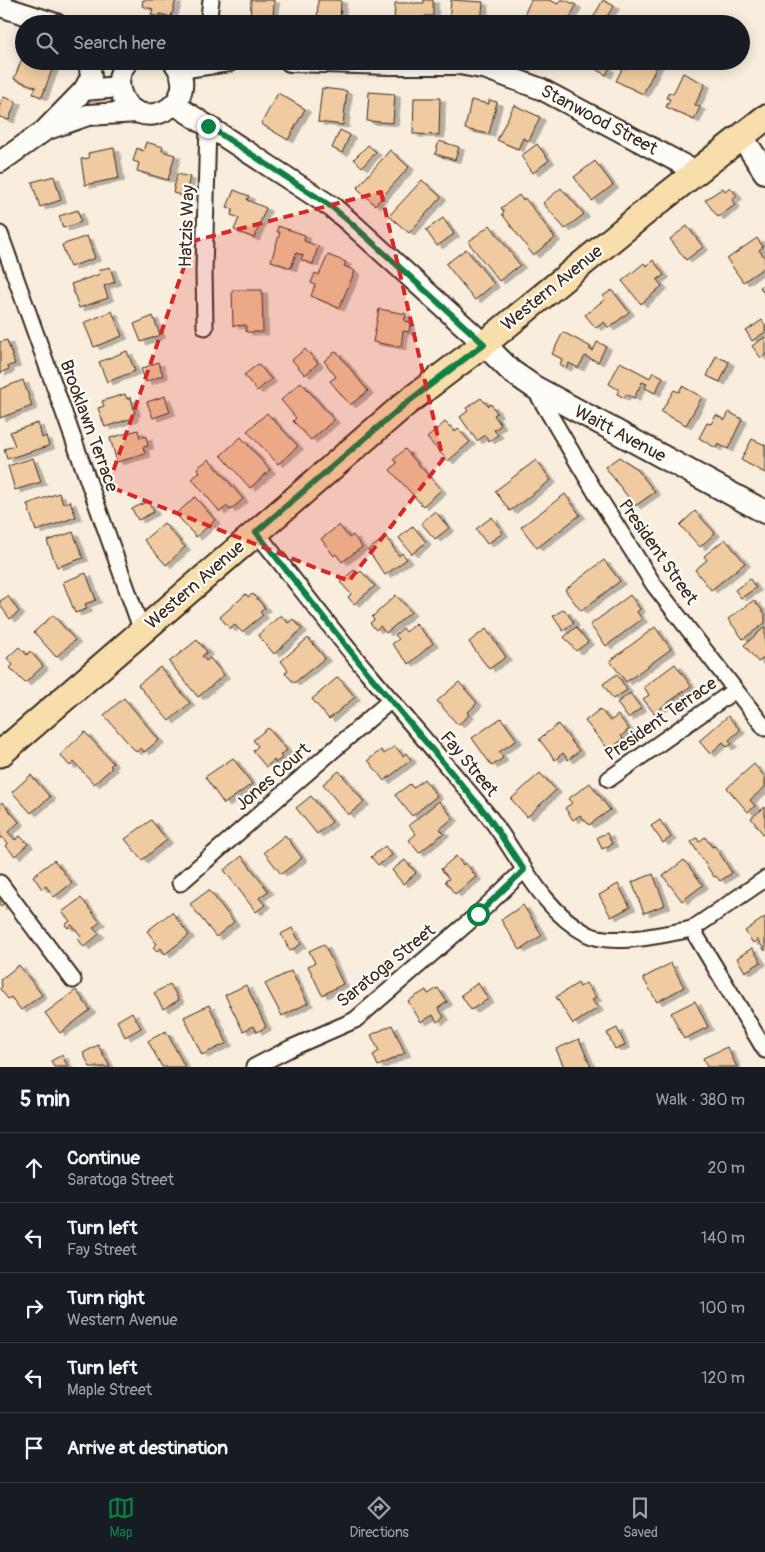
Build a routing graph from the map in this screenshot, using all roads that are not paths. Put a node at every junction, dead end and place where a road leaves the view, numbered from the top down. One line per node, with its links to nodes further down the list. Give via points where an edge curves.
1 (211, 0): 4 (street)
2 (0, 6): 3 (street)
3 (24, 15)
4 (209, 15)
5 (90, 70): 9 (street, via 91,77)
6 (178, 70): 10 (street, via 182,87)
7 (490, 70): 17 (street, Stanwood Street, via 541,89)
8 (123, 73): 9 (street); 11 (street, via 122,97)
9 (84, 90): 14 (street)
10 (174, 104): 11 (street, via 159,114); 13 (street)
11 (138, 112): 14 (street, via 88,115)
12 (765, 118): 15 (main road, Western Avenue)
13 (208, 126): 20 (street, Hatzis Way); 21 (street, via 332,207)
14 (44, 131): 16 (street)
15 (742, 137): 17 (main road, Western Avenue); 18 (main road)
16 (0, 162)
17 (697, 172): 21 (main road, Western Avenue)
18 (765, 172)
19 (0, 234): 25 (street, Brooklawn Terrace)
20 (205, 327)
21 (484, 344): 22 (main road, Waitt Avenue, via 511,372); 24 (main road, Western Avenue, via 405,404)
22 (534, 387): 23 (main road, Waitt Avenue); 26 (street, President Street, via 654,585)
23 (765, 512)
24 (256, 532): 25 (main road, Western Avenue); 27 (street, Fay Street)
25 (142, 631): 29 (main road, Western Avenue)
26 (735, 690): 28 (street, President Street); 30 (street, President Terrace)
27 (390, 700): 31 (street, Fay Street, via 487,815); 34 (street, Jones Court)
28 (765, 728)
29 (0, 754)
30 (609, 779)
31 (524, 870): 35 (street, Fay Street, via 555,908 588,935 634,939); 38 (street, Saratoga Street, via 355,1020)
32 (765, 879): 35 (street)
33 (0, 883): 36 (street)
34 (180, 883)
35 (692, 929): 37 (street)
36 (73, 980)
37 (765, 1050)
38 (254, 1067)

